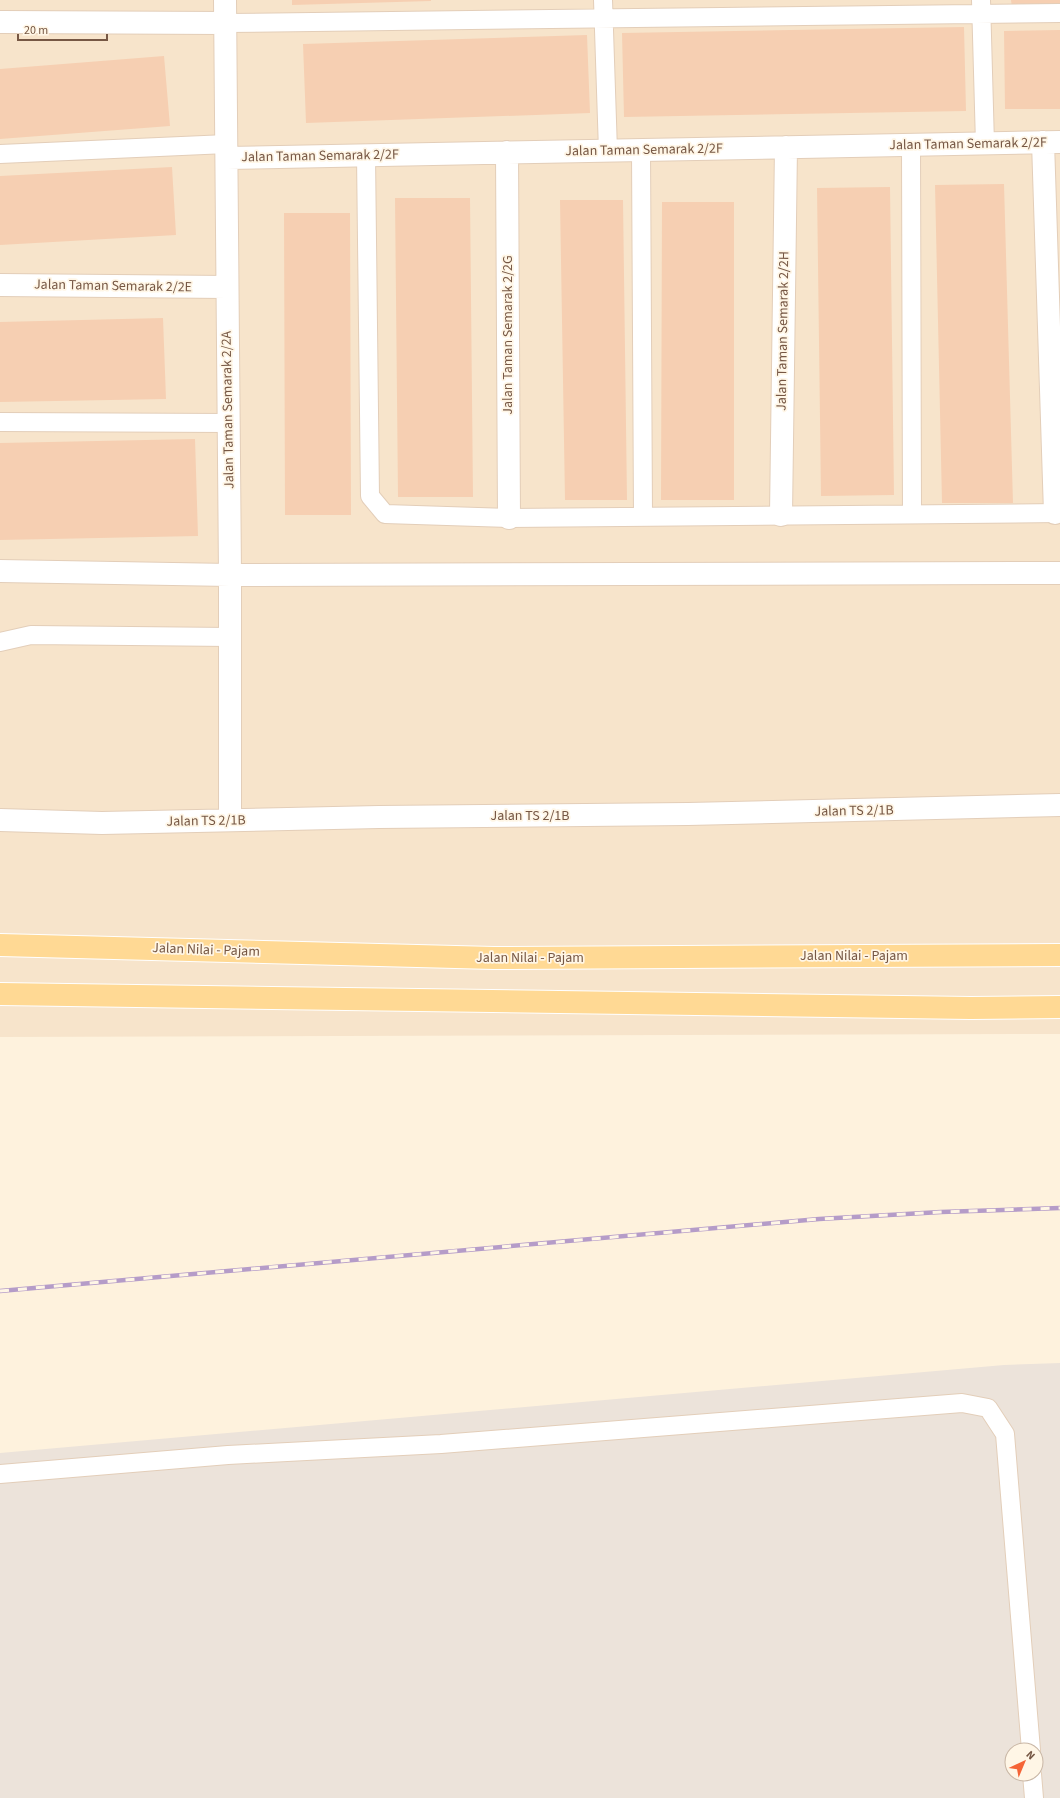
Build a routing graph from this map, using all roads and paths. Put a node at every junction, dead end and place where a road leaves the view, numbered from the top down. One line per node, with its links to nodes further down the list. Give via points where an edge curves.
1 (225, 0): 7 (street, Jalan Taman Semarak 2/2A)
2 (603, 0): 5 (lane)
3 (981, 7): 4 (lane); 5 (lane); 9 (lane)
4 (1060, 13)
5 (605, 18): 7 (lane); 14 (lane)
6 (0, 22): 7 (street)
7 (226, 23): 13 (street, Jalan Taman Semarak 2/2A)
8 (1051, 142): 9 (street, Jalan Taman Semarak 2/2F); 22 (street)
9 (985, 144): 10 (street, Jalan Taman Semarak 2/2F)
10 (911, 145): 11 (street, Jalan Taman Semarak 2/2F); 23 (lane)
11 (786, 147): 12 (street, Jalan Taman Semarak 2/2F); 24 (street, Jalan Taman Semarak 2/2H)
12 (641, 150): 14 (street, Jalan Taman Semarak 2/2F); 25 (lane)
13 (227, 151): 16 (lane); 17 (street, Jalan Taman Semarak 2/2F); 19 (street, Jalan Taman Semarak 2/2A)
14 (608, 151): 15 (street, Jalan Taman Semarak 2/2F)
15 (507, 152): 17 (street, Jalan Taman Semarak 2/2F); 26 (street, Jalan Taman Semarak 2/2G)
16 (0, 154)
17 (366, 155): 26 (lane, via 370,496 386,514)
18 (0, 285): 19 (street, Jalan Taman Semarak 2/2E)
19 (227, 287): 21 (street, Jalan Taman Semarak 2/2A)
20 (0, 422): 21 (lane)
21 (229, 423): 29 (street, Jalan Taman Semarak 2/2A)
22 (1057, 513): 23 (lane)
23 (912, 514): 24 (lane)
24 (781, 515): 25 (lane)
25 (643, 517): 26 (lane)
26 (509, 518)
27 (0, 571): 29 (street)
28 (1060, 573): 29 (street)
29 (230, 575): 30 (street, Jalan Taman Semarak 2/2A)
30 (230, 637): 31 (lane, via 31,635); 34 (street, Jalan Taman Semarak 2/2A)
31 (0, 642)
32 (1060, 806): 34 (street, Jalan TS 2/1B)
33 (0, 820): 34 (street, Jalan TS 2/1B, via 102,823)
34 (230, 820)
35 (0, 945): 36 (main road, Jalan Nilai - Pajam, via 494,958)
36 (1060, 955)
37 (0, 994): 38 (main road, via 971,1008)
38 (1060, 1007)
39 (0, 1474): 40 (lane, via 228,1455 441,1444 962,1403 988,1408 1005,1434)
40 (1030, 1742)
41 (1033, 1782): 42 (lane)
42 (1034, 1798)

